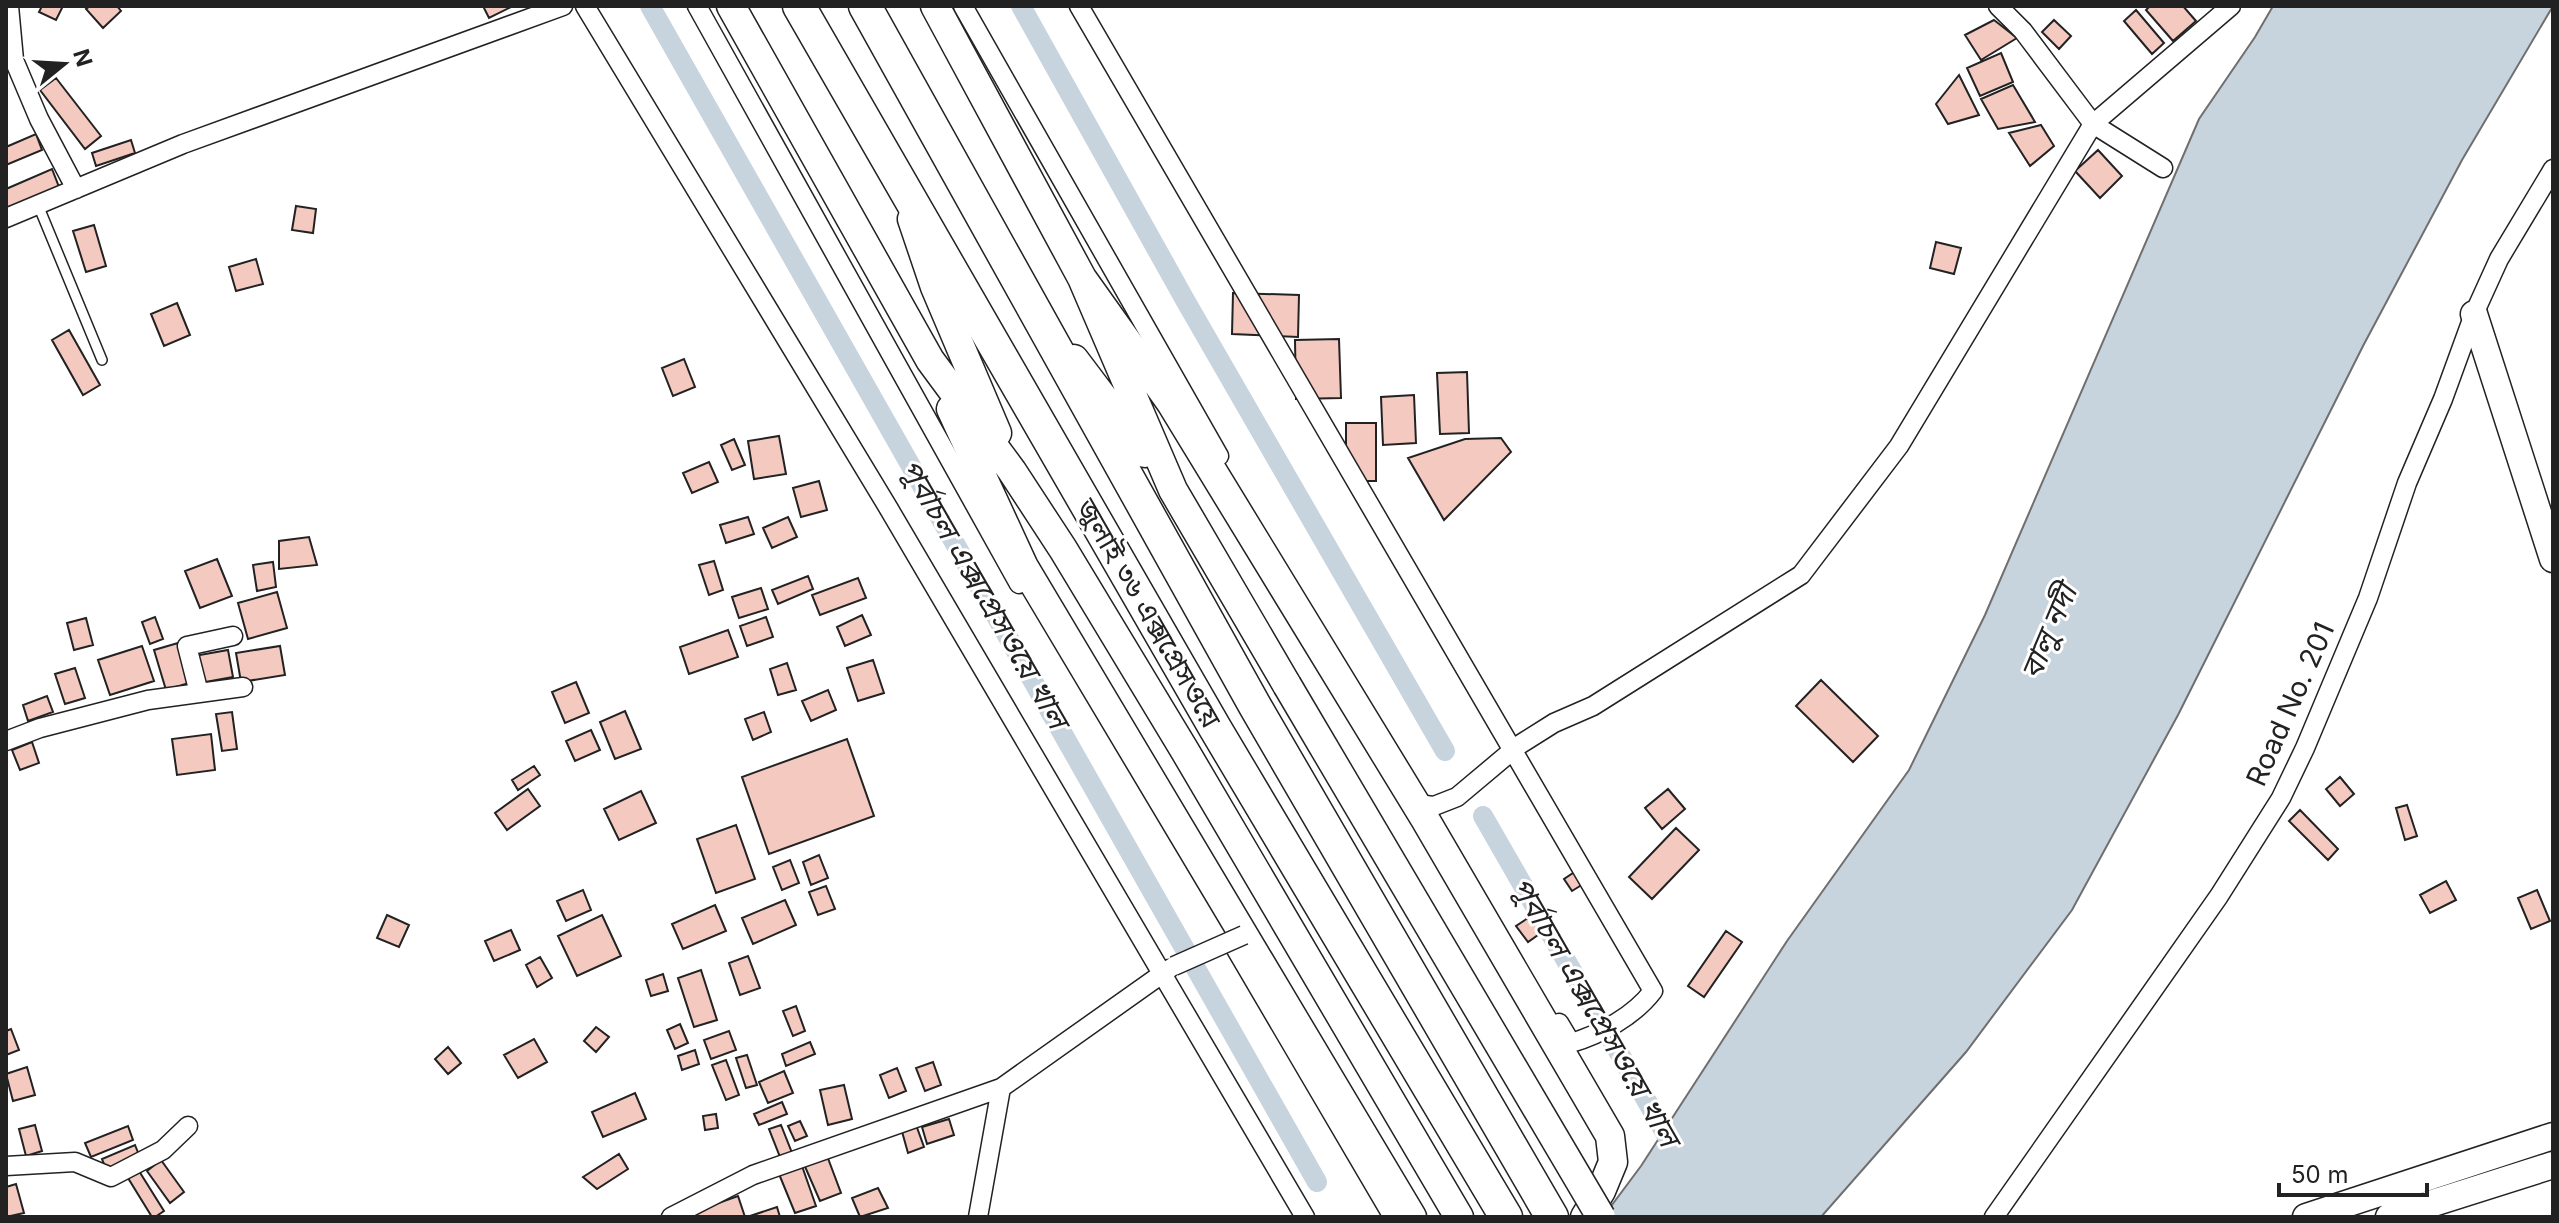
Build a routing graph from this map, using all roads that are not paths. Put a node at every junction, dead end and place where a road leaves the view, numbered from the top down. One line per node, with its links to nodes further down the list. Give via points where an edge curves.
1 (9, 6): 17 (street, via 14,60)
2 (563, 6): 17 (street, via 183,144)
3 (697, 6): 34 (street, via 1007,564)
4 (731, 6): 24 (main road)
5 (799, 6): 16 (highway, জুলাই ৩৬ এক্সপ্রেসওয়ে)
6 (865, 6): 21 (highway, জুলাই ৩৬ এক্সপ্রেসওয়ে)
7 (935, 6): 20 (main road)
8 (963, 6): 33 (street)
9 (1079, 6): 32 (street)
10 (1998, 6): 13 (street)
11 (2231, 6): 13 (street)
12 (594, 10): 35 (street)
13 (2093, 124): 14 (street); 32 (street, via 1899,446 1801,575)
14 (2163, 168)
15 (2553, 169): 22 (street, Road No. 201, via 2499,259)
16 (900, 183): 25 (main road, via 935,287); 48 (highway, জুলাই ৩৬ এক্সপ্রেসওয়ে)
17 (76, 189): 18 (street)
18 (38, 205): 19 (street); 23 (lane)
19 (6, 218)
20 (1082, 278): 26 (main road); 33 (main road, via 1171,403)
21 (1034, 308): 26 (main road); 49 (highway, জুলাই ৩৬ এক্সপ্রেসওয়ে, via 1255,706)
22 (2474, 314): 27 (street); 41 (street, Road No. 201, via 2368,598 2281,798 2219,896)
23 (102, 360)
24 (930, 360): 25 (main road); 34 (main road, via 1024,567)
25 (1012, 471): 47 (main road, via 1185,751)
26 (1173, 490): 51 (main road, bridge)
27 (2553, 559)
28 (233, 636): 30 (street, via 187,646)
29 (243, 687): 30 (street)
30 (199, 693): 31 (street, via 148,700)
31 (6, 741)
32 (1512, 751): 33 (street, via 1447,803); 33 (street, via 1653,991 1640,1008 1571,1043)
33 (1422, 805): 50 (main road, via 1610,1136 1613,1162)
34 (1237, 938): 35 (street, bridge); 45 (street); 46 (main road)
35 (1168, 970): 36 (street); 44 (street)
36 (1001, 1088): 42 (street, via 753,1175); 43 (street)
37 (188, 1126): 40 (street, via 163,1150 111,1177 75,1162)
38 (2553, 1136): 54 (street)
39 (2553, 1165): 55 (street)
40 (6, 1166)
41 (2011, 1192): 52 (street, Road No. 201); 53 (street)
42 (671, 1217)
43 (978, 1217)
44 (1305, 1217)
45 (1393, 1217)
46 (1412, 1217)
47 (1459, 1217)
48 (1506, 1217)
49 (1552, 1217)
50 (1585, 1217)
51 (1601, 1217)
52 (1994, 1217)
53 (2007, 1217)
54 (2306, 1217)
55 (2389, 1217)

